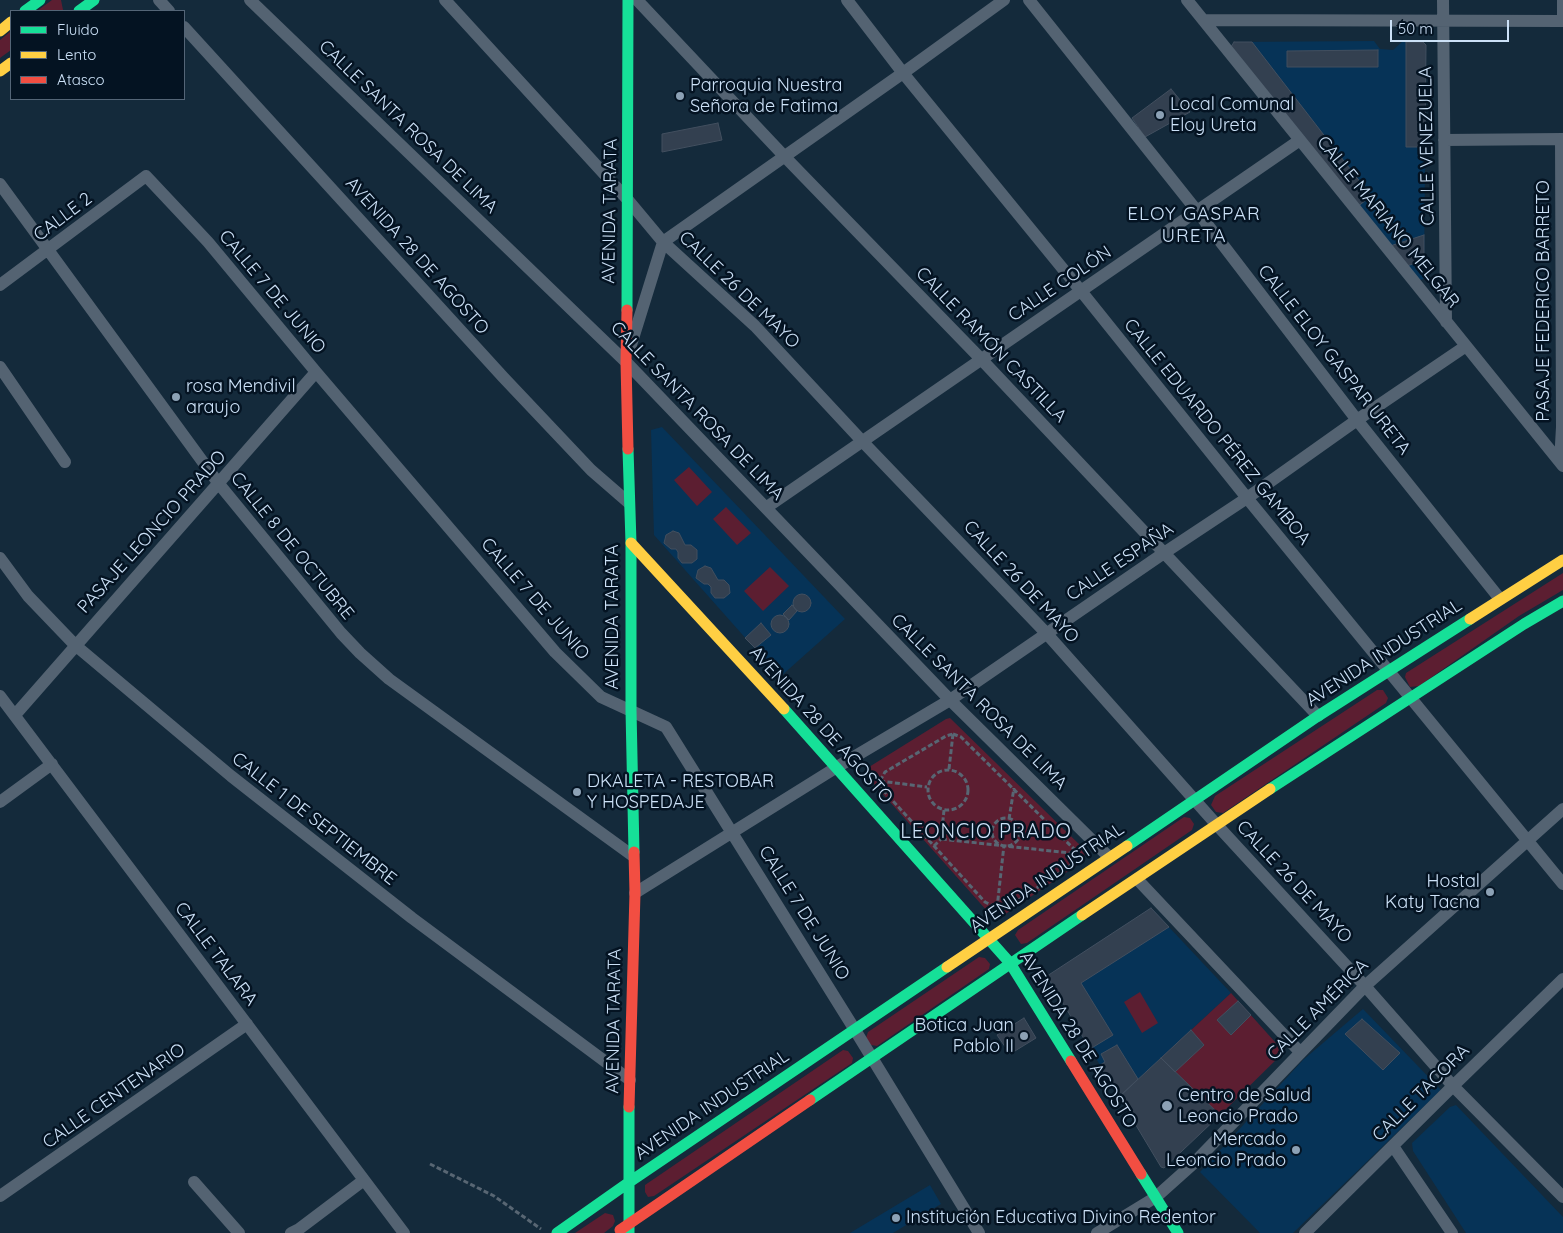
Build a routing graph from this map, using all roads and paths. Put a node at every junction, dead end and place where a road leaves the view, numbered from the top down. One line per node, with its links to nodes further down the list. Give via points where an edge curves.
1 (40, 0): 15 (main road)
2 (94, 0): 14 (main road)
3 (159, 0): 16 (street)
4 (250, 0): 40 (street, CALLE SANTA ROSA DE LIMA)
5 (445, 0): 30 (street, CALLE 26 DE MAYO)
6 (628, 0): 30 (main road, AVENIDA TARATA)
7 (638, 0): 27 (street, CALLE RAMÓN CASTILLA)
8 (847, 0): 23 (street, CALLE EDUARDO PÉREZ GAMBOA)
9 (1004, 0): 23 (street)
10 (1029, 0): 31 (street, CALLE ELOY GASPAR URETA)
11 (1187, 0): 17 (street, CALLE MARIANO MELGAR)
12 (1443, 0): 18 (street, CALLE VENEZUELA)
13 (1563, 0): 19 (street)
14 (79, 7)
15 (26, 10)
16 (168, 10)
17 (1203, 20): 18 (street); 25 (street, CALLE MARIANO MELGAR)
18 (1444, 21): 19 (street); 26 (street, CALLE VENEZUELA)
19 (1563, 21)
20 (10, 23): 22 (main road)
21 (185, 28): 49 (street, AVENIDA 28 DE AGOSTO, via 503,377 591,470)
22 (0, 31)
23 (904, 73): 27 (street); 36 (street, CALLE EDUARDO PÉREZ GAMBOA)
24 (1562, 139): 26 (street); 32 (street, PASAJE FEDERICO BARRETO)
25 (1300, 140): 31 (street, CALLE COLÓN); 37 (street, CALLE MARIANO MELGAR)
26 (1444, 140): 37 (street, CALLE VENEZUELA)
27 (785, 157): 33 (street); 39 (street, CALLE RAMÓN CASTILLA)
28 (146, 176): 34 (street, CALLE 2); 42 (street, CALLE 7 DE JUNIO, via 208,242)
29 (0, 184): 34 (street, CALLE 8 DE OCTUBRE)
30 (628, 200): 33 (street, CALLE 26 DE MAYO); 40 (main road, AVENIDA TARATA)
31 (1197, 212): 36 (street, CALLE COLÓN); 43 (street, CALLE ELOY GASPAR URETA)
32 (1562, 216): 46 (street, PASAJE FEDERICO BARRETO)
33 (664, 242): 40 (street); 44 (street, CALLE 26 DE MAYO, via 755,326)
34 (48, 249): 35 (street, CALLE 2); 47 (street, CALLE 8 DE OCTUBRE)
35 (0, 285)
36 (1081, 291): 39 (street, CALLE COLÓN); 48 (street, CALLE EDUARDO PÉREZ GAMBOA)
37 (1446, 322): 38 (street, CALLE MARIANO MELGAR)
38 (1466, 346): 43 (street, CALLE ESPAÑA); 46 (street, CALLE MARIANO MELGAR)
39 (981, 359): 44 (street, CALLE COLÓN); 52 (street, CALLE RAMÓN CASTILLA)
40 (626, 362): 49 (main road, AVENIDA TARATA); 50 (street, CALLE SANTA ROSA DE LIMA)
41 (0, 367): 45 (street)
42 (316, 372): 47 (street, PASAJE LEONCIO PRADO); 63 (street, CALLE 7 DE JUNIO, via 555,652 601,697)
43 (1357, 420): 48 (street, CALLE ESPAÑA); 55 (street, CALLE ELOY GASPAR URETA)
44 (862, 441): 50 (street, CALLE COLÓN); 57 (street, CALLE 26 DE MAYO)
45 (65, 462)
46 (1562, 464)
47 (219, 484): 58 (street, PASAJE LEONCIO PRADO); 85 (street, CALLE 8 DE OCTUBRE, via 341,633 374,667)
48 (1248, 498): 52 (street, CALLE ESPAÑA); 59 (street, CALLE EDUARDO PÉREZ GAMBOA)
49 (629, 503): 51 (main road, AVENIDA TARATA)
50 (767, 507): 62 (street, CALLE SANTA ROSA DE LIMA)
51 (631, 543): 63 (main road, AVENIDA TARATA); 68 (main road, AVENIDA 28 DE AGOSTO)
52 (1164, 553): 57 (street, CALLE ESPAÑA); 65 (street, CALLE RAMÓN CASTILLA)
53 (0, 558): 58 (street, CALLE 1 DE SEPTIEMBRE, via 28,596)
54 (1563, 560): 55 (main road, AVENIDA INDUSTRIAL)
55 (1500, 599): 59 (main road, AVENIDA INDUSTRIAL)
56 (1563, 601): 61 (main road)
57 (1047, 634): 62 (street, CALLE ESPAÑA); 73 (street, CALLE 26 DE MAYO)
58 (75, 645): 64 (street, PASAJE LEONCIO PRADO); 99 (street, CALLE 1 DE SEPTIEMBRE, via 231,776 396,906)
59 (1388, 671): 61 (street, CALLE EDUARDO PÉREZ GAMBOA); 65 (main road, AVENIDA INDUSTRIAL)
60 (0, 696): 64 (street, CALLE TALARA)
61 (1411, 699): 78 (main road); 81 (street, CALLE EDUARDO PÉREZ GAMBOA)
62 (950, 700): 68 (street, CALLE ESPAÑA); 86 (street, CALLE SANTA ROSA DE LIMA)
63 (631, 710): 79 (street, CALLE 7 DE JUNIO, via 666,727); 85 (main road, AVENIDA TARATA)
64 (15, 715): 67 (street, CALLE TALARA)
65 (1318, 716): 73 (main road, AVENIDA INDUSTRIAL)
66 (953, 734): 69 (path); 70 (path, via 885,772); 72 (path, via 961,737)
67 (52, 764): 74 (street); 95 (street, CALLE TALARA)
68 (837, 767): 79 (street, CALLE ESPAÑA); 91 (main road, AVENIDA 28 DE AGOSTO)
69 (949, 769): 71 (path, via 938,772); 76 (path, via 961,774 968,792 957,808)
70 (880, 781): 71 (path); 82 (path, via 883,790)
71 (927, 786): 76 (path, via 933,804)
72 (1014, 788): 77 (path); 84 (path)
73 (1195, 799): 78 (street, CALLE 26 DE MAYO); 86 (main road, AVENIDA INDUSTRIAL)
74 (0, 802)
75 (1563, 809): 81 (street, CALLE AMÉRICA)
76 (944, 810): 80 (path)
77 (1009, 819): 83 (path, via 1017,824 1020,832 1013,844); 83 (path, via 1001,819 993,829 994,838)
78 (1216, 824): 87 (main road); 94 (street, CALLE 26 DE MAYO)
79 (733, 833): 89 (street, CALLE ESPAÑA); 96 (street, CALLE 7 DE JUNIO)
80 (941, 839): 82 (path); 83 (path)
81 (1528, 840): 88 (street, CALLE EDUARDO PÉREZ GAMBOA); 94 (street, CALLE AMÉRICA)
82 (934, 846): 90 (path, via 985,902)
83 (1004, 846): 84 (path); 90 (path)
84 (1079, 854): 90 (path, via 1074,863 1010,906)
85 (633, 856): 89 (main road, AVENIDA TARATA)
86 (1109, 857): 91 (main road, AVENIDA INDUSTRIAL)
87 (1137, 879): 92 (main road); 97 (street)
88 (1563, 884)
89 (634, 893): 99 (main road, AVENIDA TARATA)
90 (997, 908)
91 (989, 939): 92 (main road, AVENIDA 28 DE AGOSTO); 96 (main road, AVENIDA INDUSTRIAL)
92 (1010, 963): 98 (main road); 108 (main road, AVENIDA 28 DE AGOSTO)
93 (1563, 979): 100 (street, CALLE TACORA)
94 (1366, 986): 97 (street, CALLE AMÉRICA); 100 (street, CALLE 26 DE MAYO)
95 (247, 1024): 103 (street, CALLE TALARA); 106 (street, CALLE CENTENARIO)
96 (855, 1030): 98 (street, CALLE 7 DE JUNIO); 105 (main road, AVENIDA INDUSTRIAL)
97 (1300, 1052): 108 (street, CALLE AMÉRICA, via 1194,1163)
98 (872, 1057): 109 (main road); 116 (street, CALLE 7 DE JUNIO)
99 (630, 1080): 105 (main road, AVENIDA TARATA)
100 (1453, 1086): 101 (street, CALLE TACORA); 107 (street, CALLE 26 DE MAYO)
101 (1393, 1146): 119 (street, CALLE TACORA); 120 (street)
102 (430, 1164): 110 (path, via 494,1196)
103 (364, 1180): 112 (street); 113 (street, CALLE TALARA)
104 (194, 1182): 111 (street)
105 (628, 1183): 109 (main road, AVENIDA TARATA); 114 (main road, AVENIDA INDUSTRIAL)
106 (0, 1196)
107 (1563, 1196)
108 (1156, 1197): 117 (street, CALLE AMÉRICA); 118 (main road, AVENIDA 28 DE AGOSTO)
109 (629, 1229): 115 (main road)
110 (544, 1232)
111 (239, 1233)
112 (292, 1233)
113 (404, 1233)
114 (557, 1233)
115 (617, 1233)
116 (979, 1233)
117 (1097, 1233)
118 (1178, 1233)
119 (1305, 1233)
120 (1452, 1233)

